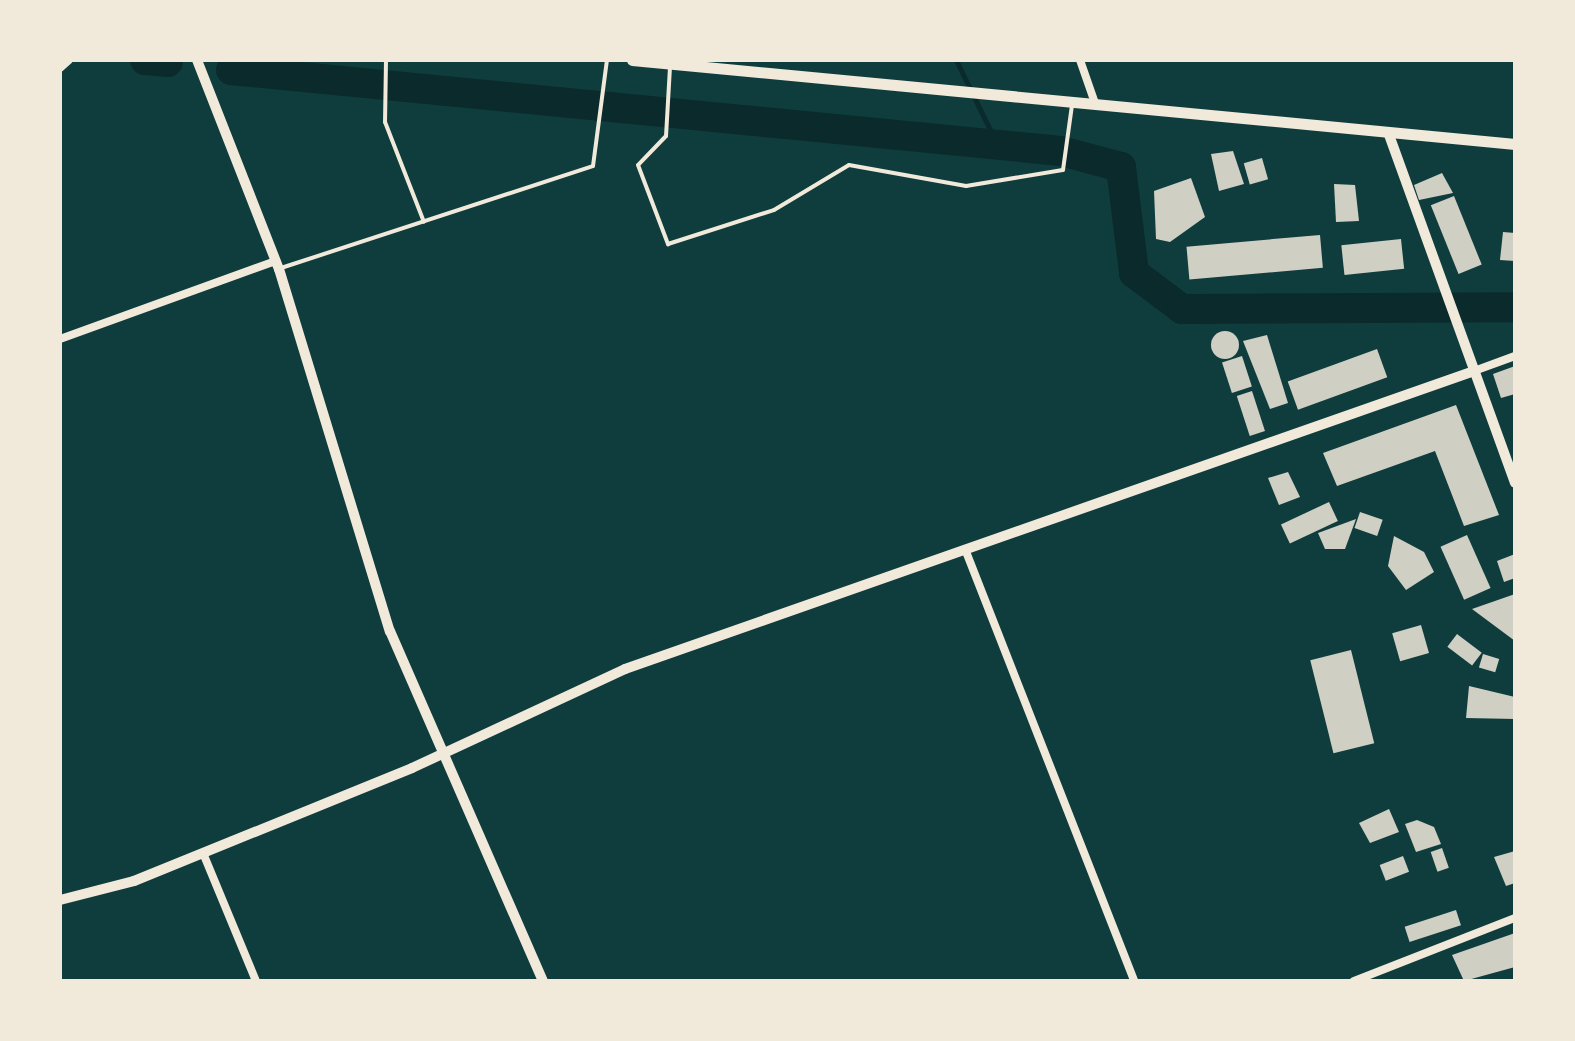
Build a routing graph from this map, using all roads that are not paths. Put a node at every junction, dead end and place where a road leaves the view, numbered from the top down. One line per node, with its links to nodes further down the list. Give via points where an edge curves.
1 (197, 60): 14 (street)
2 (386, 60): 13 (lane, via 385,122)
3 (606, 60): 13 (lane, via 593,166)
4 (632, 60): 7 (main road)
5 (1080, 60): 10 (street)
6 (69, 61): 8 (street)
7 (670, 64): 9 (main road); 9 (lane, via 666,136 638,165 668,244 774,210 849,166 966,186 1063,170)
8 (60, 68)
9 (1072, 101): 10 (main road)
10 (1094, 103): 11 (main road)
11 (1388, 132): 12 (main road); 17 (street, via 1432,272)
12 (1515, 144)
13 (424, 222): 14 (lane)
14 (278, 265): 15 (street); 20 (street, via 390,631)
15 (60, 339)
16 (1515, 356): 17 (street)
17 (1474, 371): 18 (street); 19 (street)
18 (1515, 483)
19 (966, 548): 20 (street, via 625,669); 26 (street)
20 (444, 751): 21 (street); 25 (street)
21 (203, 853): 22 (street); 24 (street)
22 (60, 900)
23 (1515, 918): 27 (street)
24 (256, 981)
25 (543, 981)
26 (1134, 981)
27 (1354, 981)

